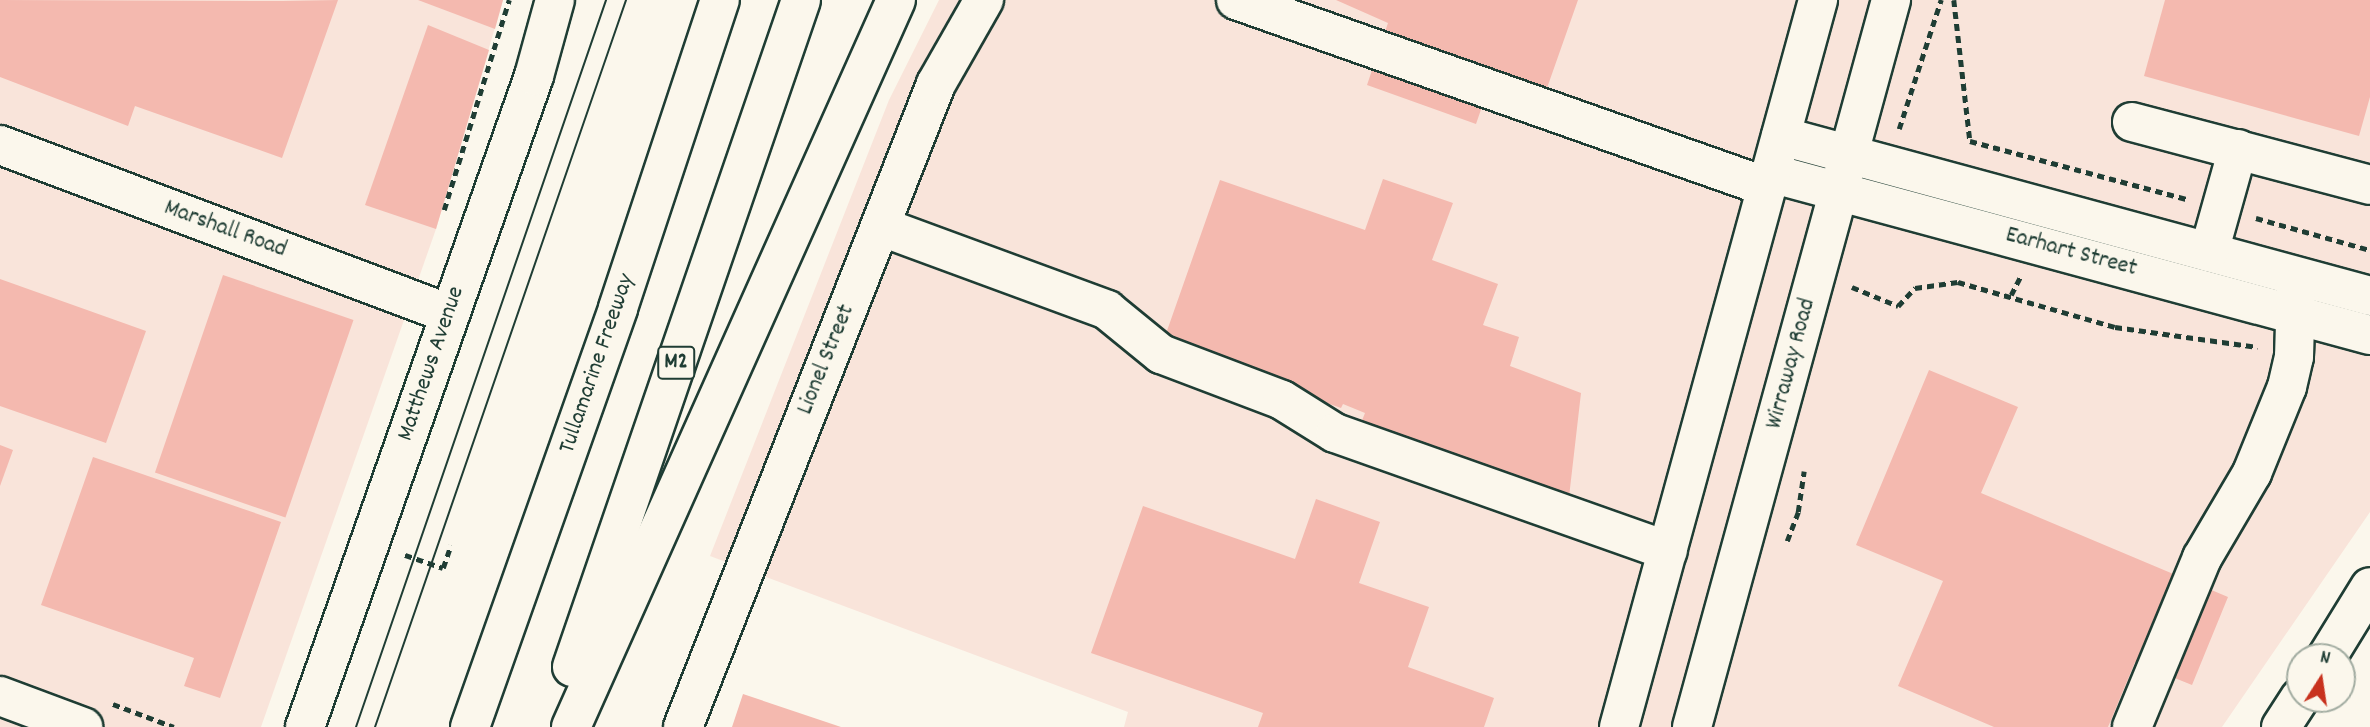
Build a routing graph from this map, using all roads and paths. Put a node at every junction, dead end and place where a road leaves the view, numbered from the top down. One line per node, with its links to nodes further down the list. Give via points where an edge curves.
1 (509, 0): 21 (path)
2 (555, 0): 30 (main road, Matthews Avenue, via 534,76)
3 (699, 0): 28 (main road)
4 (720, 0): 28 (main road, Tullamarine Freeway)
5 (801, 0): 44 (main road, M2)
6 (896, 0): 45 (main road)
7 (984, 0): 22 (main road, Lionel Street, via 941,72)
8 (1236, 0): 17 (main road, Earhart Street)
9 (1818, 0): 13 (main road)
10 (1891, 0): 16 (main road, Wirraway Road)
11 (1954, 0): 20 (path, via 1970,141)
12 (2132, 121): 15 (main road)
13 (1781, 136): 16 (main road, Earhart Street); 17 (main road)
14 (0, 145): 30 (main road, Marshall Road)
15 (2238, 149): 18 (main road); 20 (main road)
16 (1848, 155): 19 (main road, Wirraway Road); 24 (main road, Earhart Street)
17 (1769, 180): 19 (main road, Earhart Street); 37 (main road)
18 (2370, 185)
19 (1838, 191): 29 (main road, Earhart Street); 48 (main road, Wirraway Road)
20 (2221, 209): 23 (path); 24 (main road)
21 (441, 217)
22 (882, 227): 37 (main road, via 1107,310 1161,354 1282,400 1335,433); 46 (main road, Lionel Street)
23 (2370, 250)
24 (2209, 252): 25 (main road, Earhart Street)
25 (2297, 275): 26 (main road, Earhart Street); 29 (main road)
26 (2370, 296)
27 (1849, 298): 32 (path, via 1853,284 1898,306 1915,289 1958,282 2115,327)
28 (618, 308): 43 (main road, Tullamarine Freeway)
29 (2292, 313): 31 (main road, Earhart Street); 32 (main road)
30 (450, 314): 35 (main road, Matthews Avenue)
31 (2370, 335)
32 (2294, 357): 49 (main road, via 2252,473 2202,558)
33 (1805, 464): 34 (path, via 1798,512)
34 (1787, 541)
35 (368, 542): 36 (path, via 443,568); 42 (main road, Matthews Avenue)
36 (452, 545)
37 (1668, 551): 47 (main road)
38 (2370, 587): 39 (main road)
39 (2336, 643)
40 (0, 696): 41 (main road)
41 (83, 727)
42 (305, 727)
43 (470, 727)
44 (551, 727)
45 (571, 727)
46 (683, 727)
47 (1619, 727)
48 (1692, 727)
49 (2132, 727)

